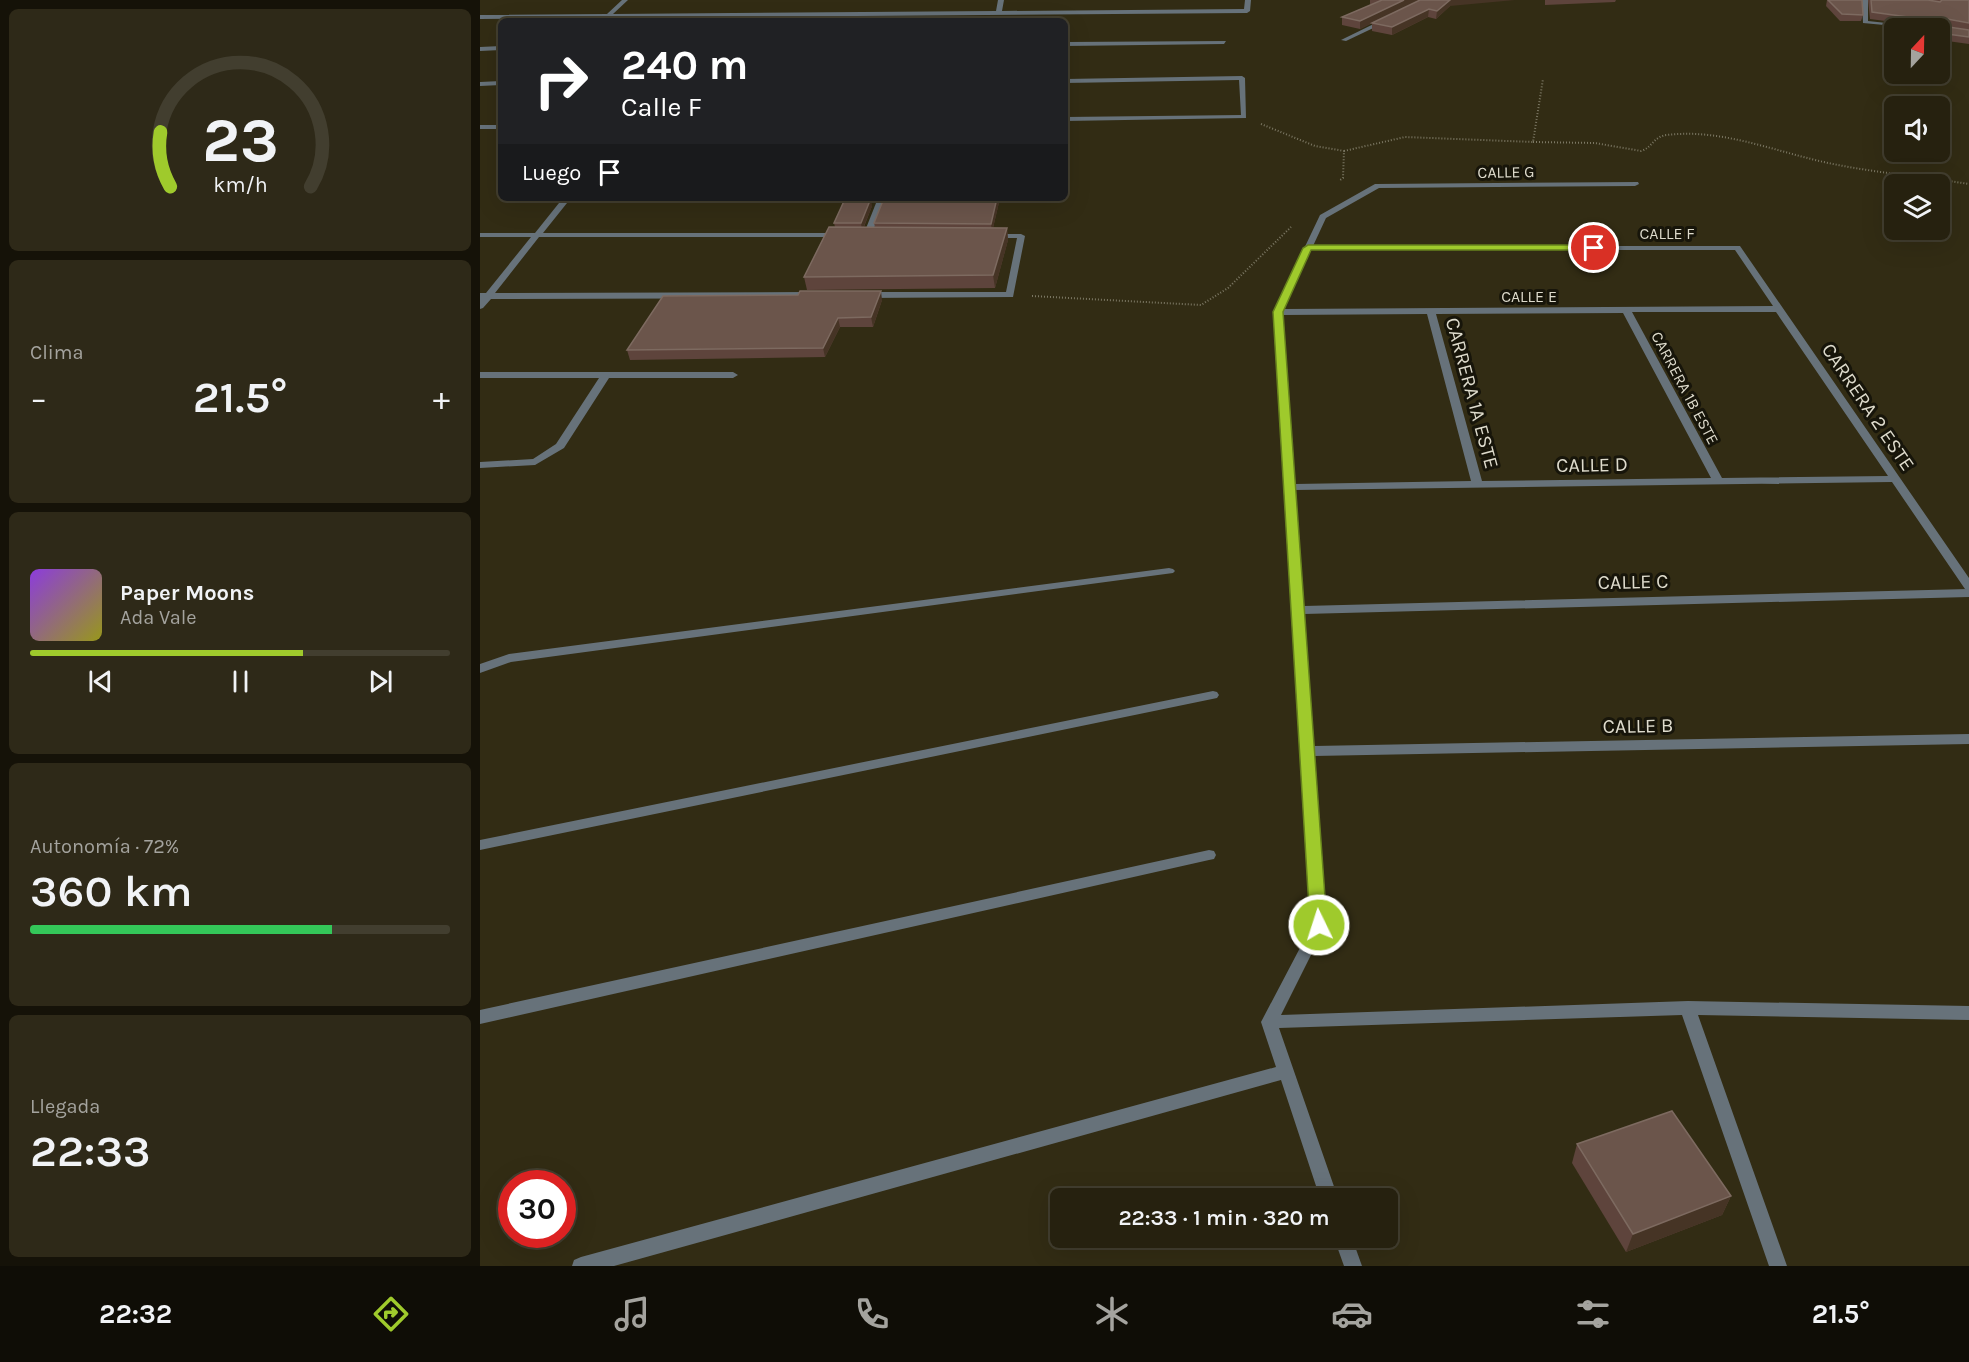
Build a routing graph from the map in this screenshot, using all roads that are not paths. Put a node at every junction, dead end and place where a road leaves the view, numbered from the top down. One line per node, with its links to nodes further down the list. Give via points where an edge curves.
1 (624, 0): 7 (street)
2 (1001, 0): 5 (street)
3 (1248, 0): 5 (street, via 1247,11)
4 (1865, 0): 12 (street, via 1865,22)
5 (999, 12): 6 (street)
6 (904, 13): 7 (street); 11 (street)
7 (609, 15): 9 (street); 10 (street)
8 (1396, 15): 13 (street)
9 (480, 16)
10 (606, 18)
11 (902, 18)
12 (1884, 24)
13 (1344, 39)
14 (1224, 42): 15 (street)
15 (1068, 44)
16 (498, 48): 17 (street)
17 (480, 49)
18 (1068, 81): 21 (street, via 1242,78 1244,117)
19 (498, 83): 20 (street)
20 (480, 84)
21 (1068, 119)
22 (480, 127): 23 (street)
23 (497, 127)
24 (1635, 184): 34 (street, CALLE G, via 1378,186 1323,217)
25 (565, 201): 28 (street)
26 (881, 201): 31 (street)
27 (480, 235): 28 (street)
28 (539, 235): 29 (street); 38 (street)
29 (844, 236)
30 (856, 236): 31 (street)
31 (867, 236): 32 (street)
32 (879, 236)
33 (986, 236): 37 (street, via 1021,236 1010,295)
34 (1308, 248): 35 (street, CALLE F); 43 (street)
35 (1737, 248): 40 (street, CARRERA 2 ESTE)
36 (820, 295): 38 (street)
37 (856, 295)
38 (484, 296): 39 (street)
39 (480, 306)
40 (1779, 309): 41 (street, CALLE E); 48 (street, CARRERA 2 ESTE)
41 (1626, 310): 42 (street, CALLE E); 49 (street, CARRERA 1B ESTE)
42 (1431, 311): 43 (street, CALLE E); 50 (street, CARRERA 1A ESTE)
43 (1278, 312): 51 (street)
44 (480, 375): 45 (street)
45 (606, 375): 46 (street); 47 (street, via 560,446 535,462)
46 (733, 375)
47 (480, 465)
48 (1895, 478): 49 (street, CALLE D); 53 (street, CARRERA 2 ESTE)
49 (1718, 481): 50 (street, CALLE D)
50 (1477, 484): 51 (street, CALLE D)
51 (1289, 487): 55 (street)
52 (1169, 572): 56 (street, via 509,658)
53 (1969, 586)
54 (1969, 593): 55 (street, CALLE C)
55 (1298, 610): 59 (street)
56 (480, 669)
57 (1213, 696): 60 (street)
58 (1969, 739): 59 (street, CALLE B)
59 (1307, 751): 65 (street, via 1319,925)
60 (480, 845)
61 (1209, 855): 64 (street)
62 (1688, 1008): 63 (street); 65 (street); 69 (street)
63 (1969, 1013)
64 (480, 1017)
65 (1269, 1022): 66 (street)
66 (1285, 1072): 67 (street); 70 (street)
67 (1326, 1188)
68 (1347, 1248): 71 (street)
69 (1775, 1265)
70 (581, 1266)
71 (1353, 1266)

